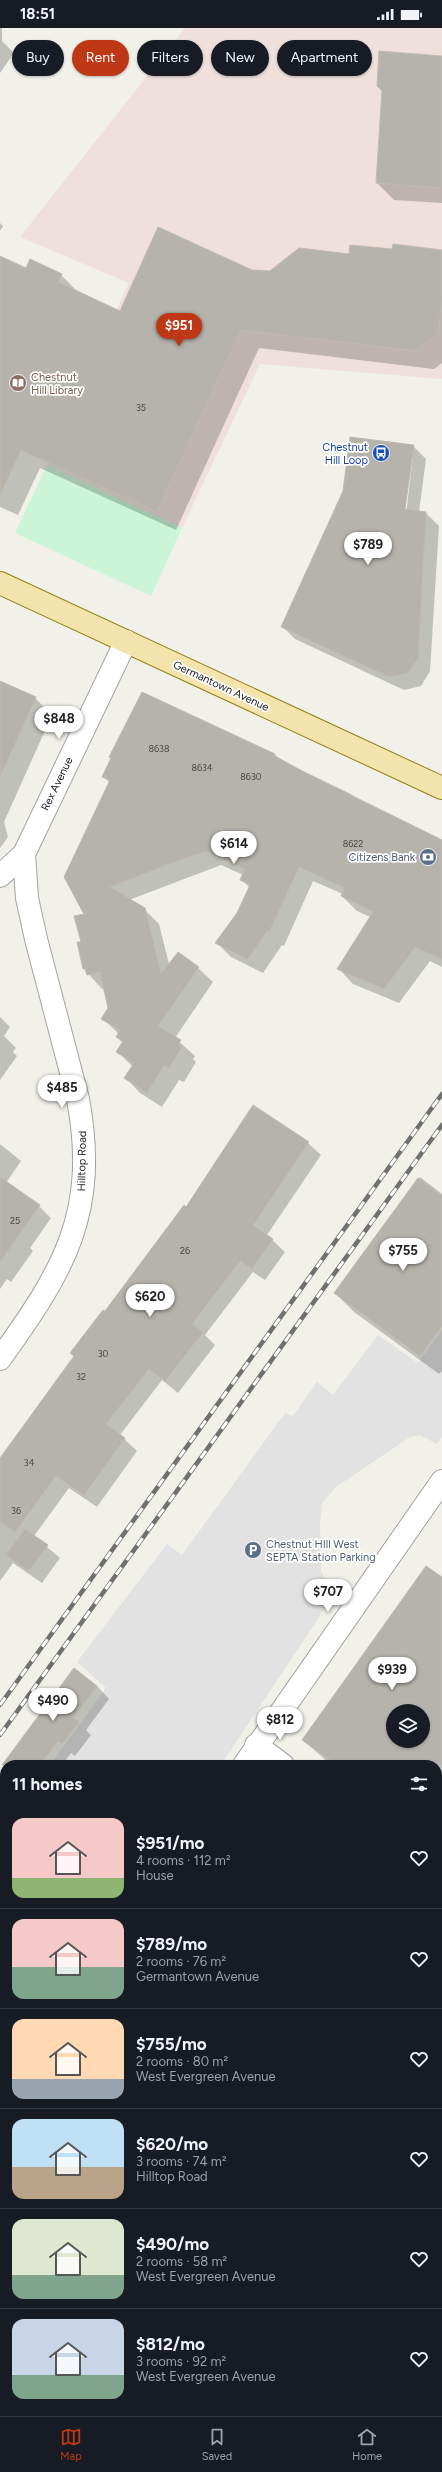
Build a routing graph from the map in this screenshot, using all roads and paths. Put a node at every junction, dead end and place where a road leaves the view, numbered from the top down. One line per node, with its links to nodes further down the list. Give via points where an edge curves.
1 (0, 583): 2 (main road, Germantown Avenue)
2 (126, 641): 3 (main road, Germantown Avenue); 4 (street, Rex Avenue)
3 (442, 788)
4 (24, 854): 5 (street, Rex Avenue); 6 (street, Hilltop Road, via 26,890 33,925 82,1120 84,1182 72,1239 57,1273 36,1309)
5 (0, 876)
6 (0, 1358)
7 (442, 1481): 8 (street)
8 (256, 1745): 9 (street); 10 (street)
9 (247, 1760)
10 (276, 1760)

